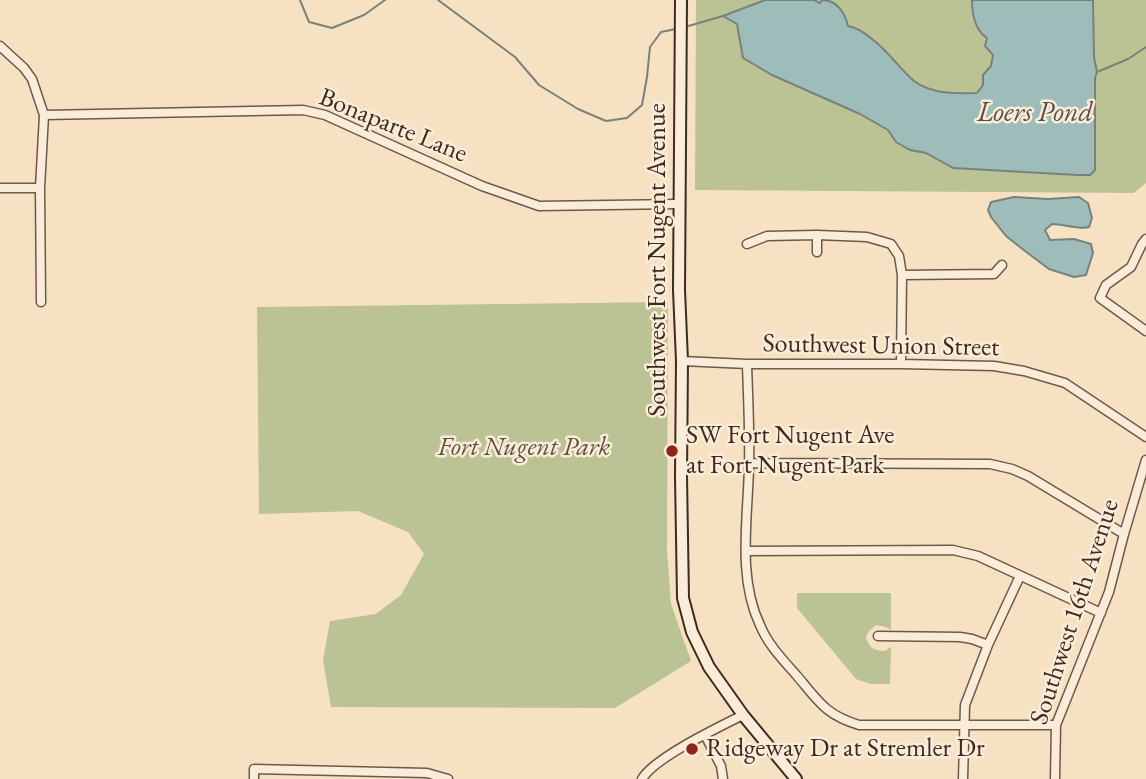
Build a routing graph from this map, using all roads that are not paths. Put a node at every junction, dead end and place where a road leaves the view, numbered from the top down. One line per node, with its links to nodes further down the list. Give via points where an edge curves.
1 (681, 0): 6 (street, Southwest Fort Nugent Avenue)
2 (0, 46): 3 (street, via 32,79)
3 (44, 115): 5 (street); 6 (street, Bonaparte Lane, via 303,110 325,115 482,186 539,206)
4 (0, 188): 5 (street)
5 (40, 188): 13 (street)
6 (679, 204): 15 (street, Southwest Fort Nugent Avenue)
7 (817, 235): 9 (street, via 767,236); 10 (street); 12 (street, via 867,237 891,244 899,256)
8 (1146, 239): 14 (street, via 1132,267 1106,285 1100,298)
9 (747, 244)
10 (817, 252)
11 (1002, 265): 12 (street, via 994,274)
12 (902, 275): 17 (street)
13 (41, 302)
14 (1146, 331)
15 (682, 361): 16 (street, Southwest Union Street); 27 (street, Southwest Fort Nugent Avenue, via 683,598 692,632 709,667)
16 (747, 364): 17 (street, Southwest Union Street); 20 (street)
17 (901, 364): 18 (street, Southwest Union Street, via 994,366 1065,383)
18 (1146, 437)
19 (1146, 460): 21 (street, Southwest 16th Avenue)
20 (749, 463): 21 (street, via 990,464 1028,476); 22 (street)
21 (1124, 534): 24 (street, Southwest 16th Avenue)
22 (746, 551): 23 (street, via 953,550); 28 (street, via 750,599 759,625 823,707 859,725)
23 (1020, 576): 24 (street); 26 (street)
24 (1101, 613): 29 (street, Southwest 16th Avenue)
25 (878, 636): 26 (street, via 960,637)
26 (988, 645): 28 (street, via 965,705)
27 (743, 715): 30 (street); 35 (street, Southwest Fort Nugent Avenue)
28 (964, 724): 29 (street); 36 (street)
29 (1056, 725): 37 (street, Southwest 16th Avenue)
30 (705, 735): 31 (street); 34 (street, via 671,754)
31 (724, 778)
32 (254, 779): 33 (street, via 254,769 427,773)
33 (448, 779)
34 (642, 779)
35 (796, 779)
36 (963, 779)
37 (1055, 779)

